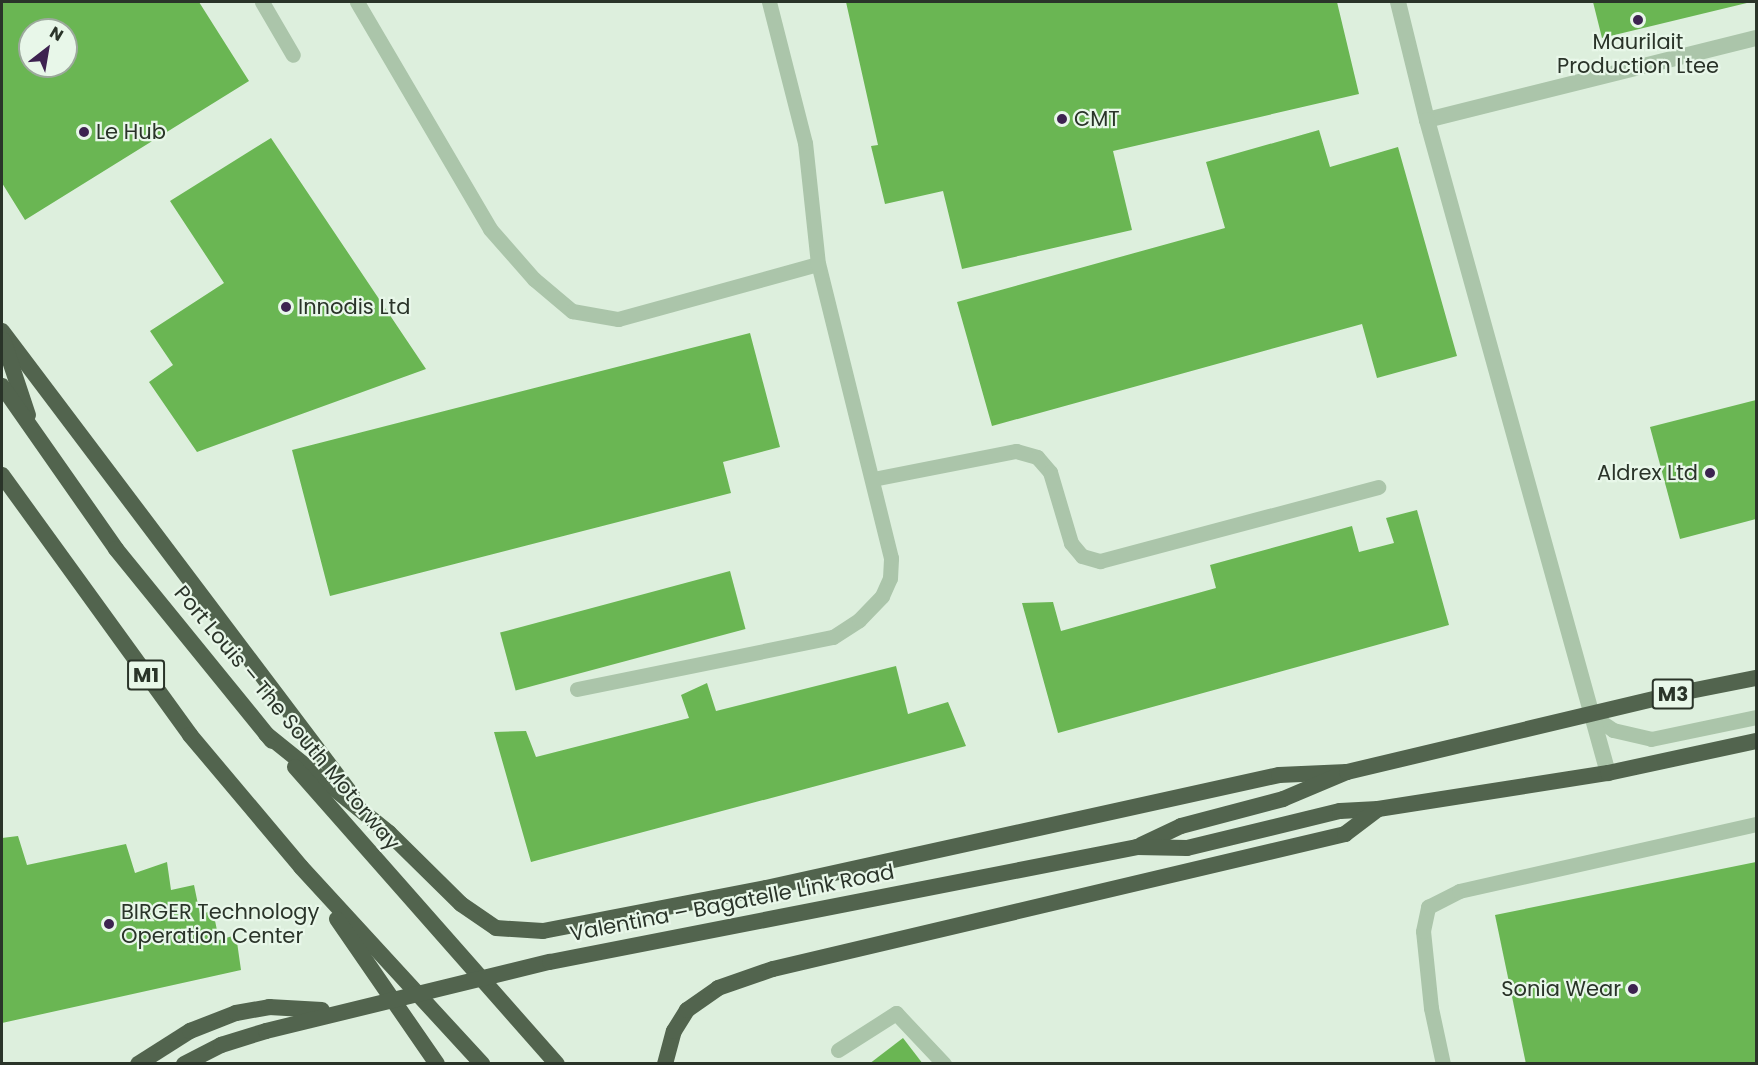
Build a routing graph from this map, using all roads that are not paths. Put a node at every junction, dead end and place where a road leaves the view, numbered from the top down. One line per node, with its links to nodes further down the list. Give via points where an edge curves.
1 (262, 2): 6 (lane)
2 (357, 2): 8 (lane, via 490,229 534,279 572,311 618,319)
3 (769, 2): 8 (lane, via 805,143)
4 (1398, 2): 7 (street)
5 (1756, 38): 7 (street)
6 (293, 56)
7 (1427, 120): 18 (street)
8 (818, 264): 14 (lane, via 861,448)
9 (2, 331): 25 (highway)
10 (2, 337): 12 (highway)
11 (2, 386): 12 (highway, Port Louis – The South Motorway / M1)
12 (34, 434): 20 (highway, Port Louis – The South Motorway / M1, via 116,549)
13 (2, 475): 28 (highway, M1, via 190,735)
14 (873, 479): 15 (lane, via 1016,451 1037,457 1050,472 1071,543 1082,556 1100,561); 17 (lane, via 891,558 890,578 882,596 859,620 833,637)
15 (1378, 487)
16 (1756, 678): 18 (highway, M3)
17 (577, 689)
18 (1591, 715): 19 (lane, via 1613,730 1651,739); 22 (highway); 23 (street)
19 (1756, 717)
20 (266, 734): 25 (highway); 35 (highway, Port Louis – The South Motorway / M1)
21 (1756, 741): 23 (highway)
22 (1347, 772): 25 (highway, via 1279,775 766,888 543,931 496,928 461,904); 27 (highway, via 1283,799 1181,826)
23 (1608, 773): 24 (highway)
24 (1378, 809): 27 (highway, via 1340,811 1187,848); 36 (highway, via 1345,834 751,976 718,988 687,1010 674,1031)
25 (367, 815)
26 (1756, 824): 38 (lane, via 1459,891 1428,907 1424,942 1431,1008)
27 (1137, 847): 29 (highway, Valentina – Bagatelle Link Road, via 550,962)
28 (301, 867): 33 (highway); 34 (highway, M1)
29 (338, 1011): 31 (highway, via 269,1007 236,1013 190,1031); 32 (highway, via 221,1045)
30 (838, 1050): 37 (lane, via 896,1013)
31 (138, 1064)
32 (184, 1064)
33 (437, 1064)
34 (482, 1064)
35 (557, 1064)
36 (665, 1064)
37 (944, 1064)
38 (1443, 1064)

